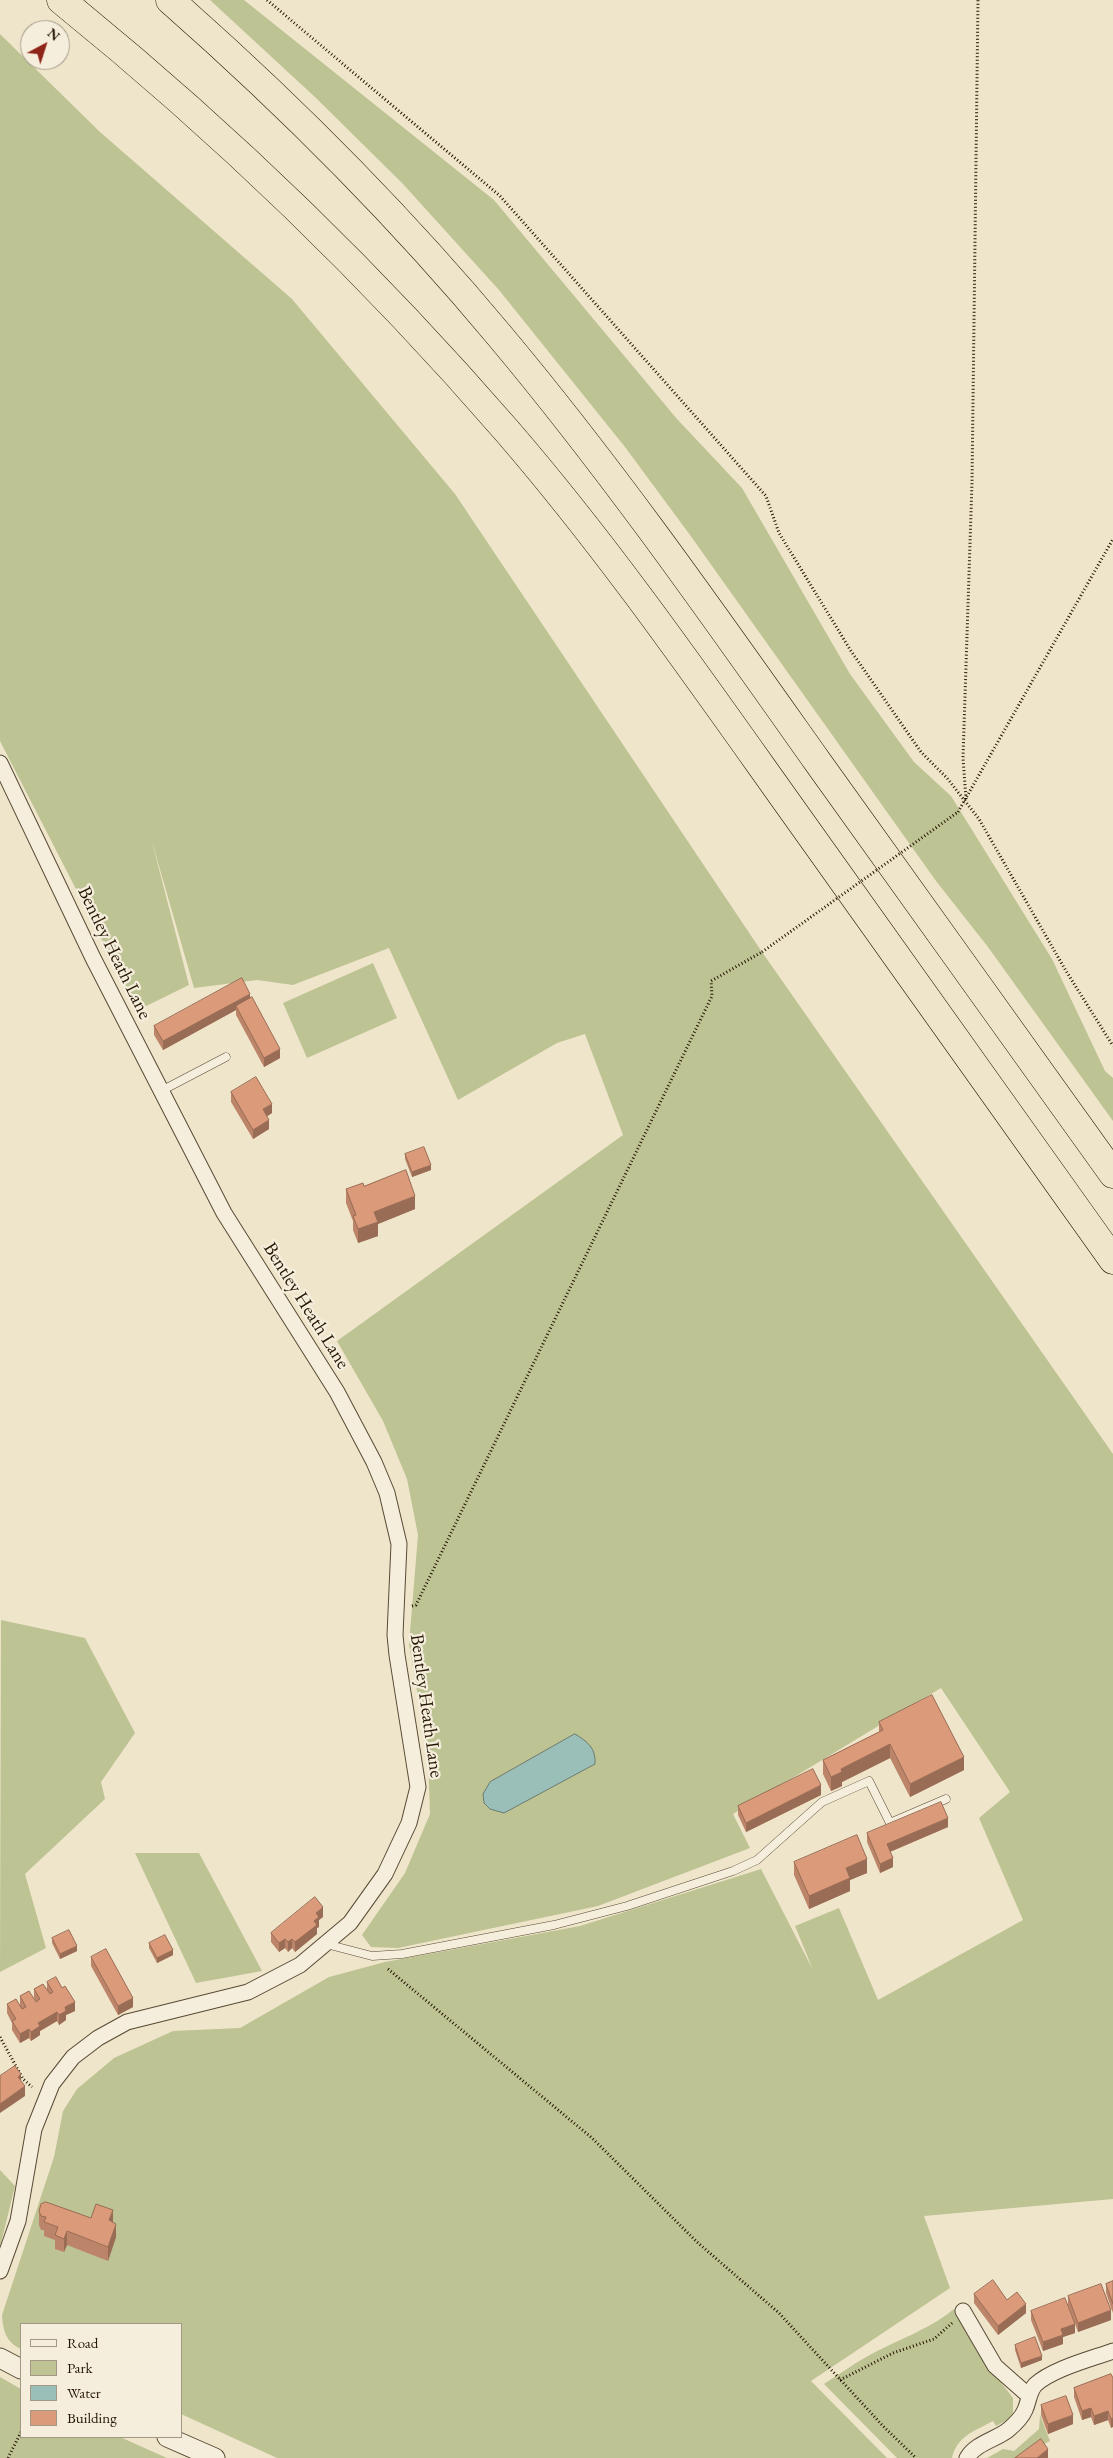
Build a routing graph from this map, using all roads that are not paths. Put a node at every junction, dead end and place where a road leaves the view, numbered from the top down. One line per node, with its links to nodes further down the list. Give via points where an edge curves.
1 (62, 0): 7 (highway, via 196,112 293,202 368,277 510,434 674,643)
2 (170, 0): 6 (highway, via 319,140 402,226 497,333 567,419 696,590)
3 (0, 763): 5 (street, Bentley Heath Lane)
4 (226, 1057): 5 (lane)
5 (161, 1091): 9 (street, Bentley Heath Lane, via 224,1213 337,1392 374,1462 399,1544 397,1655 418,1787 409,1824 385,1874 350,1923)
6 (1113, 1174)
7 (1113, 1260)
8 (946, 1799): 9 (lane, via 890,1823 869,1781 822,1802 757,1860 627,1906 554,1925 402,1954 372,1956)
9 (326, 1944): 10 (street, Bentley Heath Lane, via 300,1965 248,1992 127,2022 73,2057 52,2084 34,2129 18,2221)
10 (0, 2271)
11 (963, 2311): 15 (street, via 995,2366)
12 (1113, 2351): 15 (street, via 1051,2375 1035,2385)
13 (0, 2358): 14 (street)
14 (20, 2368)
15 (1029, 2396): 18 (street, via 1025,2411 1017,2421 1007,2431 976,2448)
16 (170, 2438): 17 (street)
17 (215, 2458)
18 (967, 2458)

